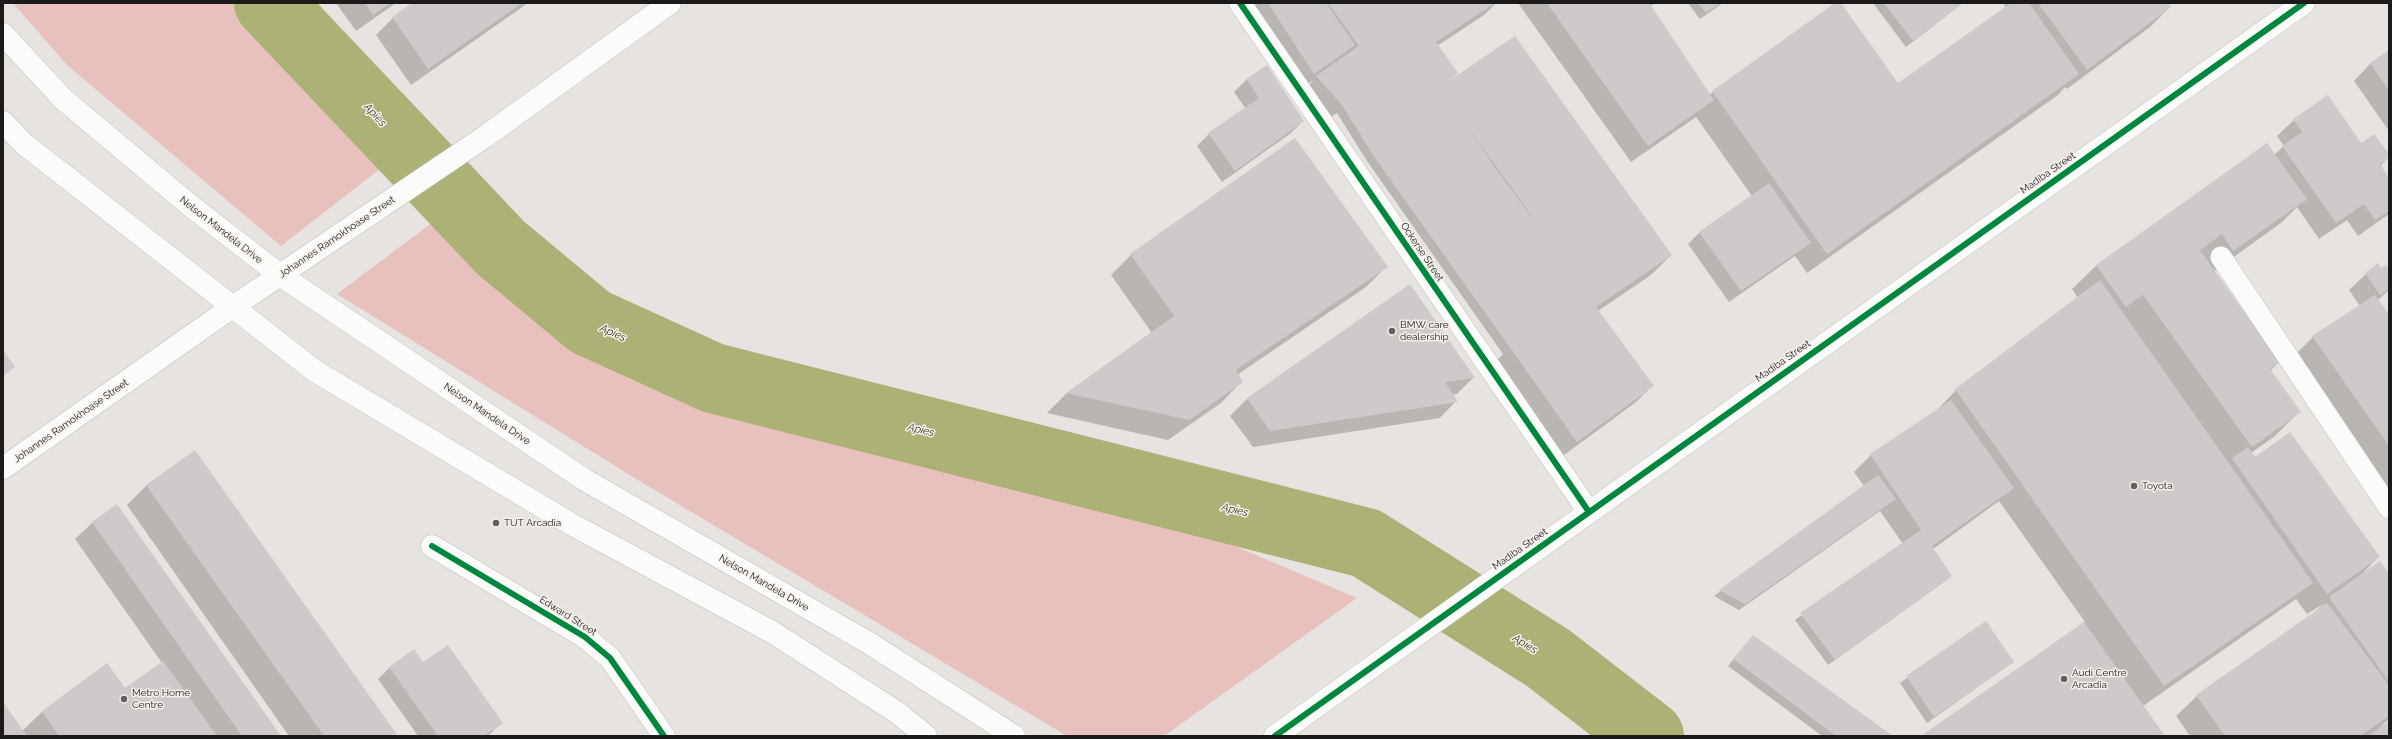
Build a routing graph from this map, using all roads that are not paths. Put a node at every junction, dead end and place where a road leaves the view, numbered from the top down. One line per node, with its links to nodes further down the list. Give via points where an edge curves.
1 (670, 3): 7 (main road, Johannes Ramokhoase Street, via 486,136)
2 (1240, 3): 11 (main road, Ockerse Street)
3 (2304, 3): 11 (main road, Madiba Street)
4 (3, 34): 7 (main road, Nelson Mandela Drive, via 63,99 192,208)
5 (3, 122): 8 (main road, via 24,144)
6 (2221, 257): 10 (lane)
7 (280, 275): 8 (main road, Johannes Ramokhoase Street); 15 (main road, Nelson Mandela Drive, via 584,480 869,643)
8 (231, 308): 9 (main road, Johannes Ramokhoase Street); 14 (main road, via 315,371 571,524 772,632 898,713)
9 (3, 468)
10 (2389, 508)
11 (1589, 512): 16 (main road, Madiba Street)
12 (432, 546): 13 (main road, Edward Street, via 585,637 605,654 627,681)
13 (664, 736)
14 (926, 736)
15 (1014, 736)
16 (1275, 736)

